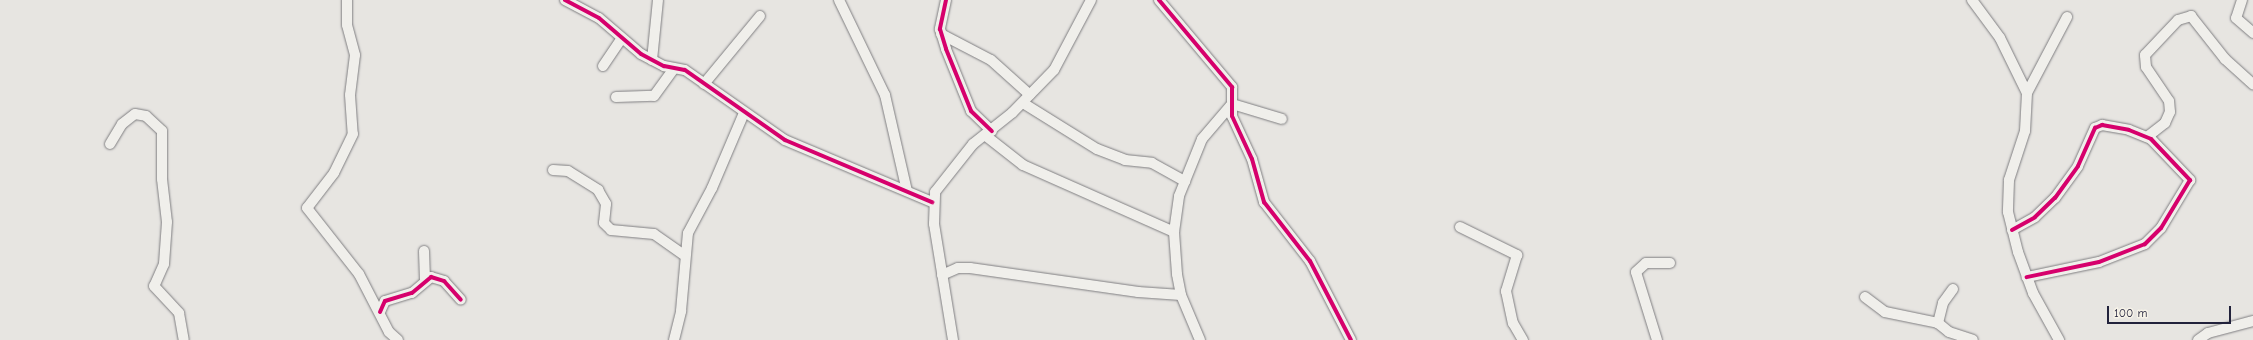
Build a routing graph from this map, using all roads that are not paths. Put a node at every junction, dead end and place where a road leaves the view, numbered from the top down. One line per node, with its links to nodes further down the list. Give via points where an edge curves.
1 (347, 0): 46 (street, via 347,25 355,55 350,95 353,134 334,173 307,208 359,274)
2 (565, 0): 14 (street, via 589,11)
3 (658, 0): 15 (street)
4 (839, 0): 31 (street, via 885,95)
5 (946, 0): 13 (street, via 940,20)
6 (1091, 0): 22 (street, via 1054,70)
7 (1159, 0): 23 (street, via 1228,80 1232,87)
8 (1972, 0): 20 (street, via 2000,38)
9 (2242, 0): 12 (street, via 2236,18)
10 (760, 16): 18 (street)
11 (2067, 17): 20 (street)
12 (2253, 33)
13 (941, 34): 22 (street, via 991,60); 26 (street, via 971,111)
14 (621, 39): 15 (street); 16 (street)
15 (652, 60): 17 (street)
16 (603, 66)
17 (674, 68): 18 (street, via 685,70); 21 (street, via 654,96)
18 (704, 84): 24 (street)
19 (2253, 84): 27 (street, via 2225,59 2191,16 2178,20 2145,55 2146,67 2169,101 2170,112 2164,123)
20 (2027, 93): 34 (street, via 2026,124 2007,196)
21 (616, 97)
22 (1026, 99): 26 (street); 30 (street, via 1097,149 1125,160 1152,164)
23 (1232, 104): 25 (street); 30 (street, via 1202,139); 54 (street, via 1235,127 1252,159 1264,202 1310,261)
24 (744, 113): 31 (street, via 785,140); 37 (street, via 712,188 692,221)
25 (1282, 119)
26 (989, 133): 32 (street, via 973,144 939,184); 35 (street, via 1023,165)
27 (2147, 137): 34 (street, via 2107,125 2095,128 2078,166 2055,198 2035,217); 40 (street, via 2190,180 2162,228 2145,244 2099,262)
28 (110, 144): 49 (street, via 122,124 135,114 146,116 162,131 162,179 167,222 164,264 154,286 179,313)
29 (553, 170): 37 (street, via 572,173 598,190 606,204 604,223 611,230 654,234)
30 (1185, 181): 35 (street, via 1175,213)
31 (907, 191): 32 (street)
32 (932, 202): 39 (street)
33 (1460, 227): 55 (street, via 1517,255 1506,291 1513,323)
34 (2012, 230): 40 (street)
35 (1174, 232): 43 (street)
36 (424, 251): 41 (street)
37 (684, 254): 51 (street, via 682,297)
38 (1670, 263): 56 (street, via 1642,264 1636,272)
39 (942, 275): 43 (street, via 958,268 970,268 1138,292); 52 (street)
40 (2027, 277): 58 (street)
41 (425, 279): 45 (street, via 438,277); 46 (street, via 412,293 385,301)
42 (1954, 289): 48 (street, via 1943,303)
43 (1181, 295): 53 (street)
44 (1865, 297): 48 (street, via 1886,312)
45 (461, 300)
46 (380, 312): 50 (street)
47 (2253, 321): 59 (street, via 2208,333)
48 (1938, 323): 57 (street, via 1949,332)
49 (184, 340)
50 (398, 340)
51 (674, 340)
52 (953, 340)
53 (1200, 340)
54 (1351, 340)
55 (1523, 340)
56 (1657, 340)
57 (1973, 340)
58 (2059, 340)
59 (2198, 340)

